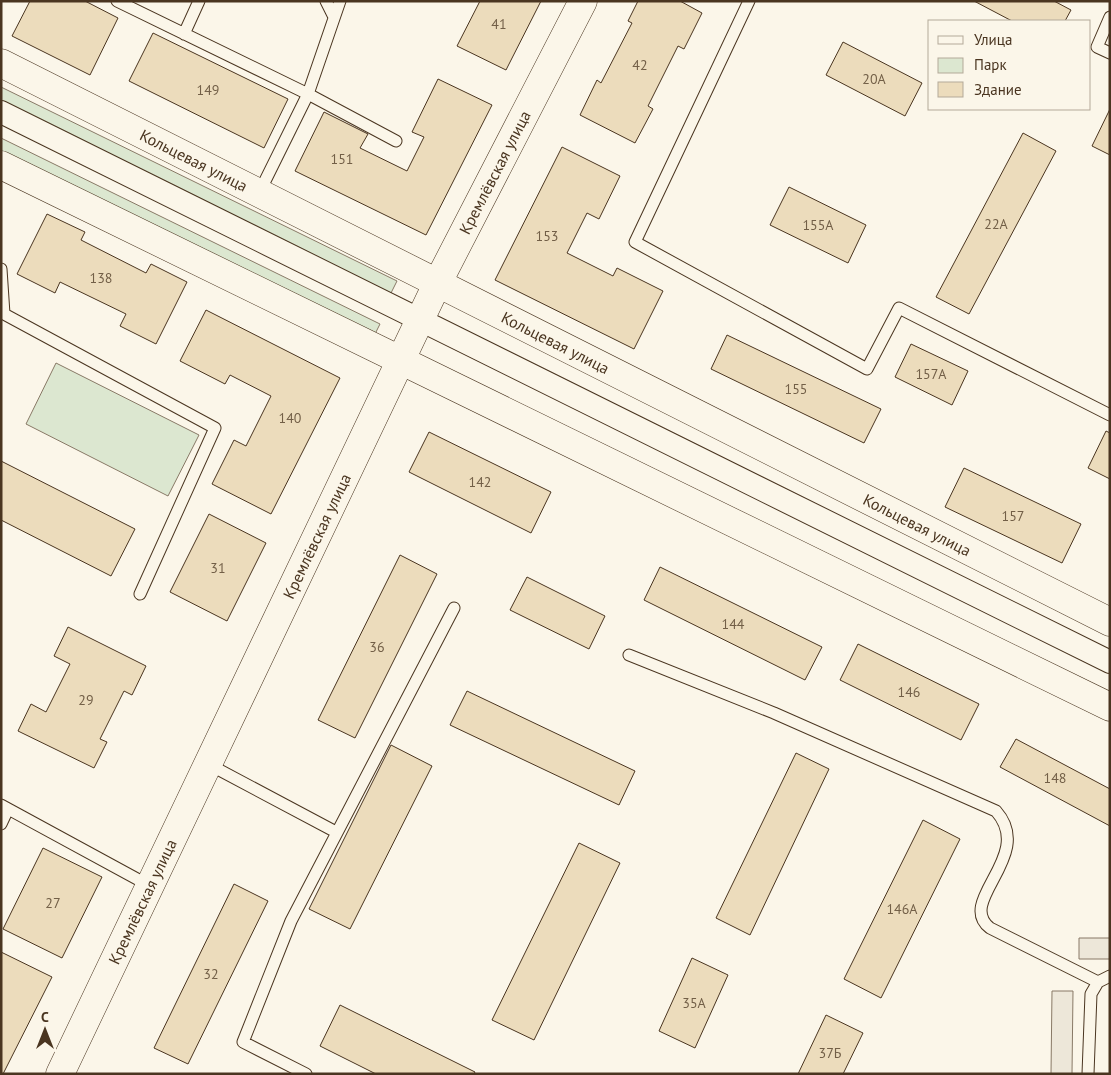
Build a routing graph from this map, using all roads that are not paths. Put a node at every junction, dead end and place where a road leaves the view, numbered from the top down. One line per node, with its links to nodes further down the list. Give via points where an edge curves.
1 (117, 1): 9 (lane)
2 (199, 1): 9 (lane)
3 (326, 1): 7 (lane)
4 (340, 1): 7 (lane)
5 (583, 1): 18 (main road, Кремлёвская улица)
6 (749, 1): 22 (lane, via 635,242 867,369 898,308)
7 (333, 15): 12 (lane)
8 (1110, 17): 10 (lane, via 1097,47)
9 (184, 34): 12 (lane)
10 (1110, 53)
11 (1, 63): 16 (main road, Кольцевая улица)
12 (308, 94): 14 (lane); 16 (lane)
13 (1, 112): 20 (street)
14 (396, 141)
15 (1, 165): 21 (main road)
16 (258, 194): 18 (main road, Кольцевая улица)
17 (1, 268): 19 (lane)
18 (437, 284): 20 (main road, Кремлёвская улица); 25 (main road, Кольцевая улица)
19 (3, 317): 23 (lane, via 215,428)
20 (420, 320): 21 (main road, Кремлёвская улица); 27 (street)
21 (401, 361): 28 (main road); 29 (main road, Кремлёвская улица)
22 (1110, 415)
23 (140, 594)
24 (454, 608): 32 (lane)
25 (1110, 622)
26 (629, 655): 35 (lane, via 774,712 996,811 1006,824 1008,843 980,907 982,919 990,928)
27 (1110, 662)
28 (1110, 707)
29 (208, 764): 32 (lane); 33 (main road, Кремлёвская улица)
30 (5, 807): 31 (lane); 33 (lane)
31 (1, 824)
32 (336, 832): 37 (lane, via 291,921 244,1042)
33 (150, 886): 36 (main road, Кремлёвская улица)
34 (1110, 976): 35 (lane)
35 (1098, 982): 38 (lane, via 1089,1002)
36 (60, 1074)
37 (306, 1074)
38 (1088, 1074)

